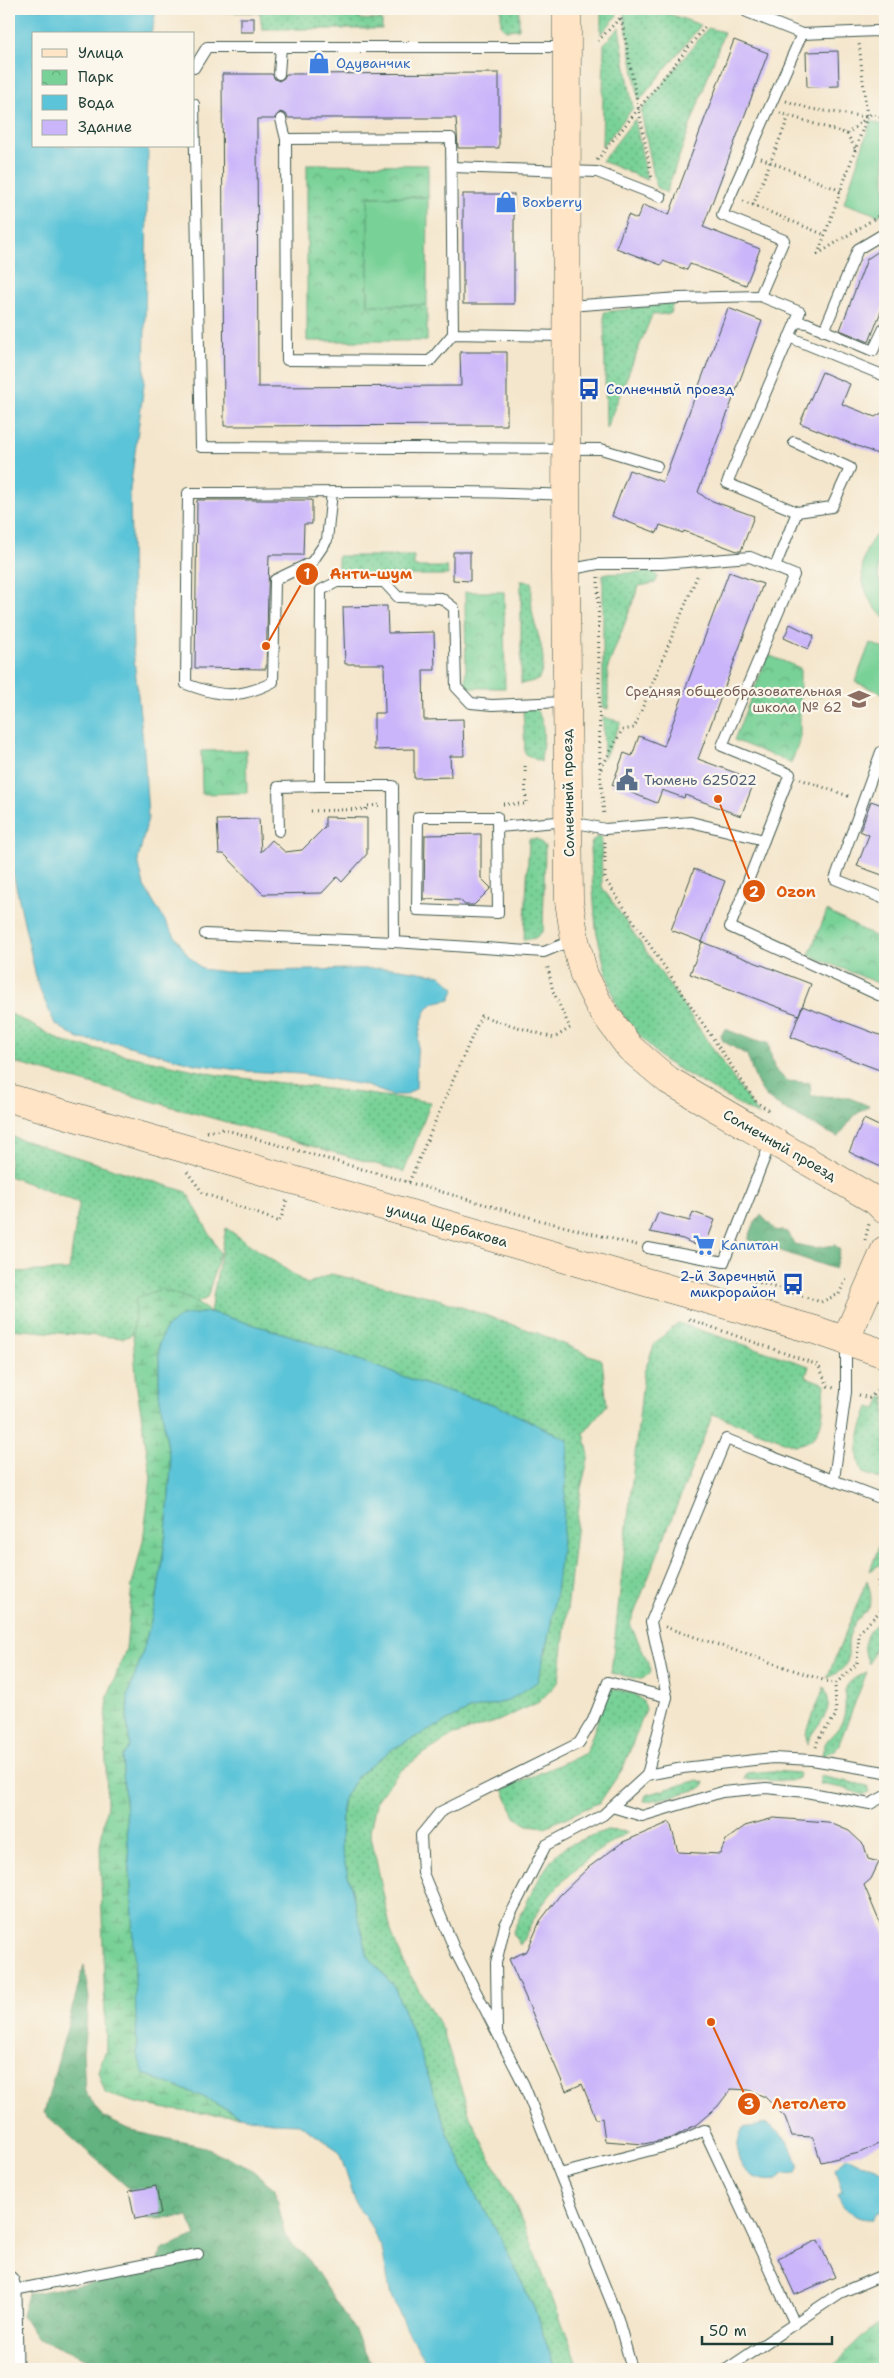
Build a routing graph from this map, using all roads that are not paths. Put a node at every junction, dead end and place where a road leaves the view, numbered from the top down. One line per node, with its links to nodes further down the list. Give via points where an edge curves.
1 (567, 9): 5 (street, Солнечный проезд)
2 (747, 9): 3 (lane, via 747,12)
3 (802, 34): 4 (lane, via 877,31); 16 (lane, via 722,215 784,240)
4 (885, 36)
5 (566, 46): 6 (lane); 13 (street, Солнечный проезд)
6 (281, 47): 7 (lane, via 207,47); 8 (lane)
7 (195, 66)
8 (279, 74)
9 (281, 118): 10 (lane)
10 (286, 139): 12 (lane, via 451,138); 21 (lane, via 288,360 430,361)
11 (195, 148): 26 (lane, via 200,447)
12 (452, 166): 13 (lane); 21 (lane)
13 (568, 170): 14 (lane, via 597,172); 17 (street, Солнечный проезд)
14 (658, 196)
15 (885, 233): 20 (lane, via 858,249)
16 (760, 296): 17 (lane); 18 (lane, via 800,312)
17 (567, 306): 22 (street, Солнечный проезд)
18 (796, 322): 20 (lane); 23 (lane)
19 (885, 326): 20 (lane, via 873,351)
20 (824, 331)
21 (453, 334): 22 (lane)
22 (566, 336): 26 (street, Солнечный проезд)
23 (789, 337): 24 (lane); 30 (lane, via 727,483)
24 (885, 376)
25 (794, 442): 30 (lane, via 850,468 832,507)
26 (566, 449): 27 (lane, via 601,449); 29 (street, Солнечный проезд)
27 (657, 466)
28 (332, 492): 28 (lane, via 188,493 186,684 214,695 253,692 273,682 274,580 312,562 326,540); 29 (lane)
29 (566, 495): 32 (street, Солнечный проезд)
30 (797, 512): 31 (lane)
31 (774, 566): 32 (lane, via 750,556 662,564 598,564); 39 (lane, via 794,574 722,746 790,774)
32 (566, 570): 33 (street, Солнечный проезд)
33 (567, 702): 35 (lane, via 471,703 456,687 454,608 441,598 398,597 384,582 337,582 321,590); 36 (street, Солнечный проезд)
34 (885, 753): 40 (lane, via 881,752 835,879)
35 (320, 786): 38 (lane, via 278,787); 43 (lane, via 393,786)
36 (568, 822): 37 (lane); 39 (lane, via 605,829 691,822); 42 (street, Солнечный проезд, via 570,900)
37 (498, 827): 37 (lane, via 498,913 417,910 418,817 497,817)
38 (279, 831)
39 (764, 840): 44 (lane, via 730,927)
40 (885, 899)
41 (205, 934): 43 (lane)
42 (575, 940): 43 (lane, via 544,952); 46 (street, Солнечный проезд, via 584,975 600,1007 630,1048 668,1080)
43 (394, 942)
44 (885, 998)
45 (9, 1098): 50 (street, улица Щербакова, bridge)
46 (772, 1140): 47 (street, Солнечный проезд); 49 (lane, via 724,1262)
47 (880, 1206)
48 (875, 1246): 50 (street, via 850,1299)
49 (648, 1248)
50 (846, 1339): 51 (street, улица Щербакова); 52 (lane, via 846,1392)
51 (885, 1354)
52 (834, 1479): 53 (lane); 54 (lane, via 726,1439 651,1622)
53 (885, 1500)
54 (667, 1697): 56 (lane); 59 (lane, via 608,1682 593,1720 579,1743 440,1812 421,1835 423,1873 456,1953)
55 (885, 1772): 56 (lane, via 812,1760 773,1758)
56 (647, 1775): 58 (lane)
57 (885, 1796): 58 (lane, via 870,1804 766,1788 722,1792 642,1816)
58 (612, 1807): 59 (lane, via 546,1845 505,1925 496,1964)
59 (497, 2033): 60 (lane, via 524,2085)
60 (560, 2174): 64 (lane, via 674,2144 704,2130); 66 (lane, via 618,2319)
61 (198, 2254): 63 (lane)
62 (885, 2274): 64 (lane, via 840,2293)
63 (10, 2287): 65 (street)
64 (795, 2324): 67 (lane)
65 (13, 2369)
66 (632, 2369)
67 (728, 2369)

